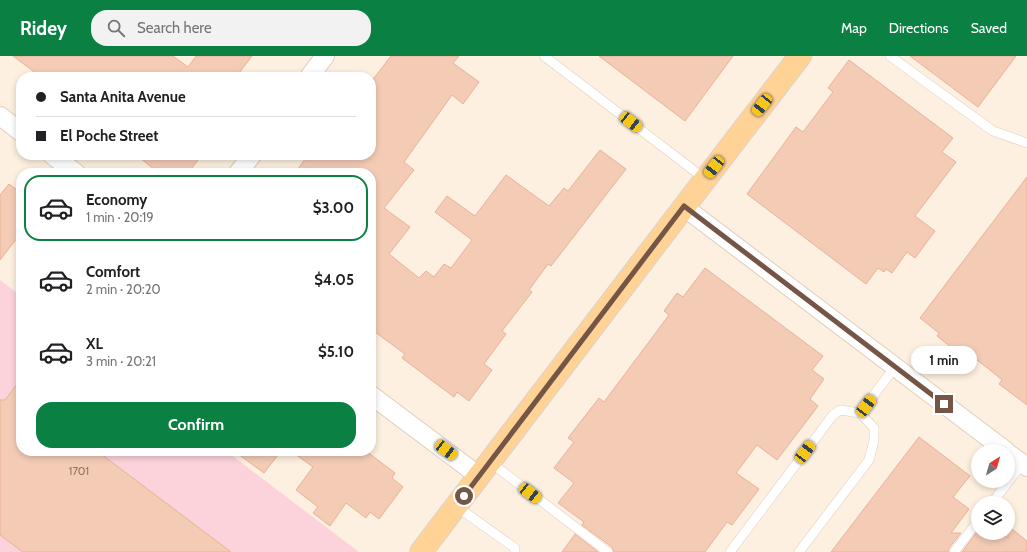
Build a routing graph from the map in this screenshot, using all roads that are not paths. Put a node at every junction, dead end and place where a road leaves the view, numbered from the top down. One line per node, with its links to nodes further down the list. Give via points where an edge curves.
1 (325, 56): 5 (street)
2 (544, 56): 13 (lane)
3 (800, 56): 13 (main road)
4 (890, 56): 8 (lane, via 993,131)
5 (313, 72)
6 (0, 116): 7 (street)
7 (16, 128)
8 (1027, 143)
9 (59, 160): 11 (street)
10 (248, 160): 12 (street)
11 (69, 168)
12 (242, 168)
13 (705, 179): 14 (main road)
14 (684, 206): 15 (street); 21 (main road)
15 (895, 367): 17 (lane); 18 (street)
16 (376, 398): 21 (street)
17 (860, 413): 28 (lane, via 840,410 833,415); 29 (lane, via 874,428 874,441 869,460)
18 (996, 444)
19 (1015, 456): 20 (street)
20 (1025, 462): 22 (lane)
21 (485, 469): 23 (main road); 27 (lane)
22 (998, 496)
23 (456, 506): 25 (main road); 26 (lane, via 514,548)
24 (971, 530): 30 (lane)
25 (421, 552)
26 (515, 552)
27 (608, 552)
28 (730, 552)
29 (799, 552)
30 (954, 552)

